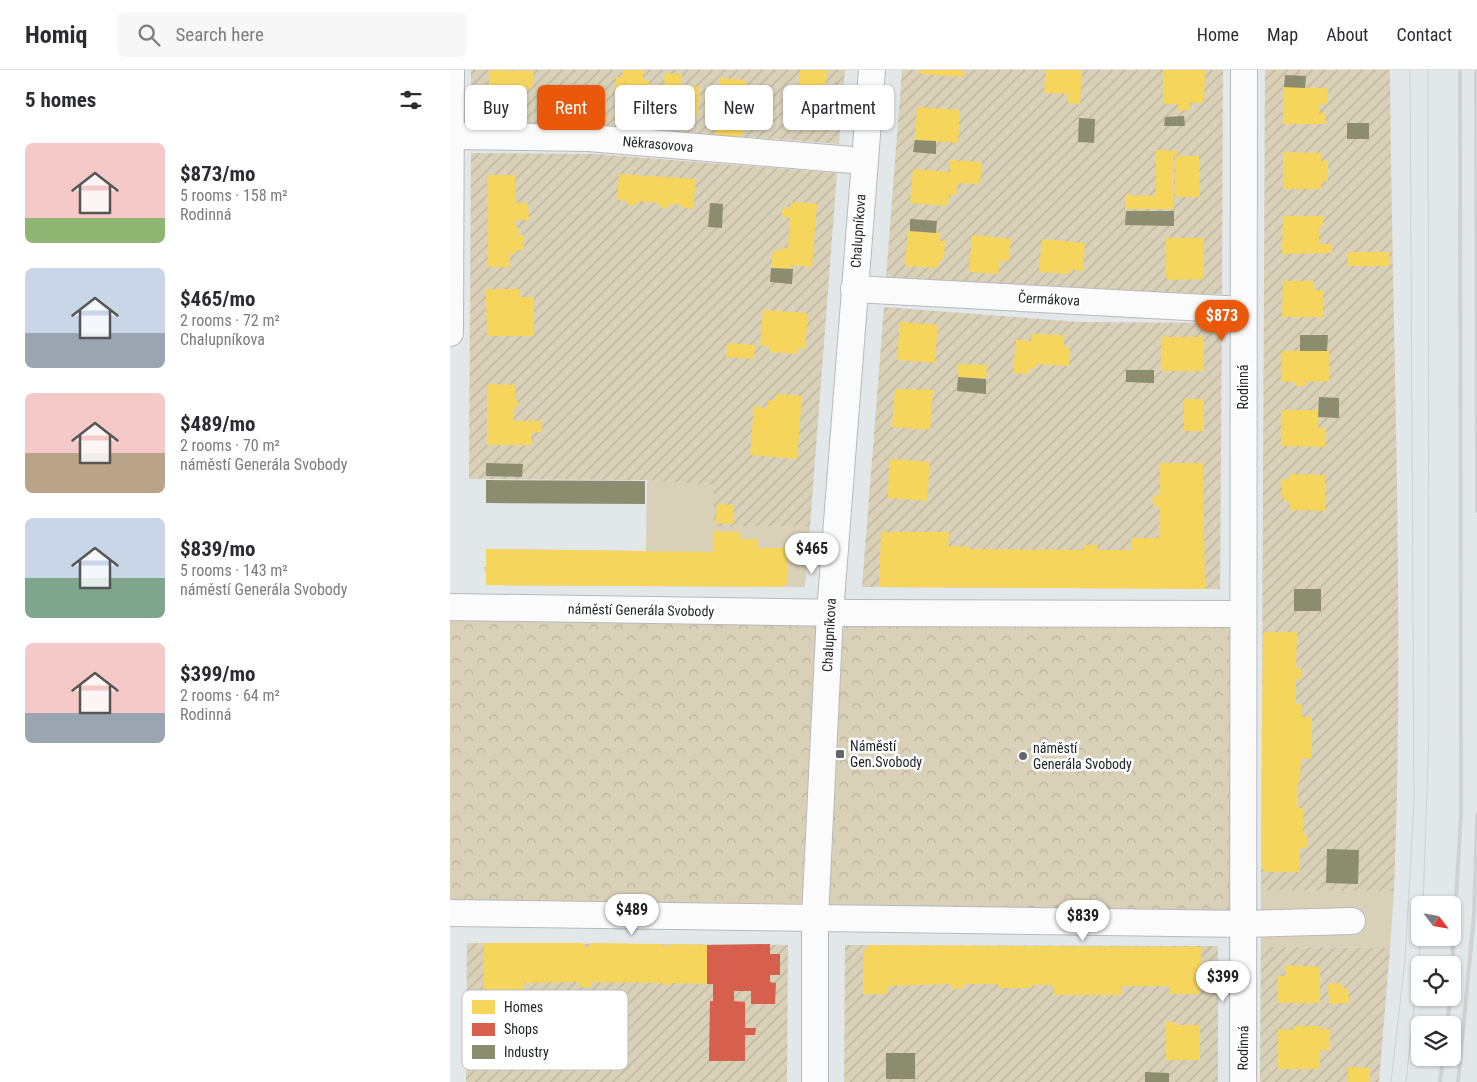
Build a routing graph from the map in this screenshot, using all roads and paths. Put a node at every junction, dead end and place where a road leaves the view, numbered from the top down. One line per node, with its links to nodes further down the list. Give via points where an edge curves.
1 (451, 70): 4 (street)
2 (872, 70): 5 (street, Chalupníkova)
3 (1244, 70): 8 (street, Rodinná)
4 (451, 136): 5 (street, Někrasovova, via 589,138); 7 (street)
5 (864, 161): 6 (street, Chalupníkova)
6 (854, 288): 8 (street, Čermákova); 11 (street, Chalupníkova)
7 (450, 310): 9 (street)
8 (1243, 310): 12 (street, Rodinná)
9 (450, 334)
10 (450, 607): 11 (street, náměstí Generála Svobody)
11 (830, 613): 12 (street, náměstí Generála Svobody); 14 (street, Chalupníkova)
12 (1242, 614): 16 (street)
13 (450, 913): 14 (street)
14 (815, 918): 16 (street); 17 (street, Chalupníkova)
15 (1352, 921): 16 (street)
16 (1244, 924): 18 (street, Rodinná)
17 (815, 1082)
18 (1243, 1082)

